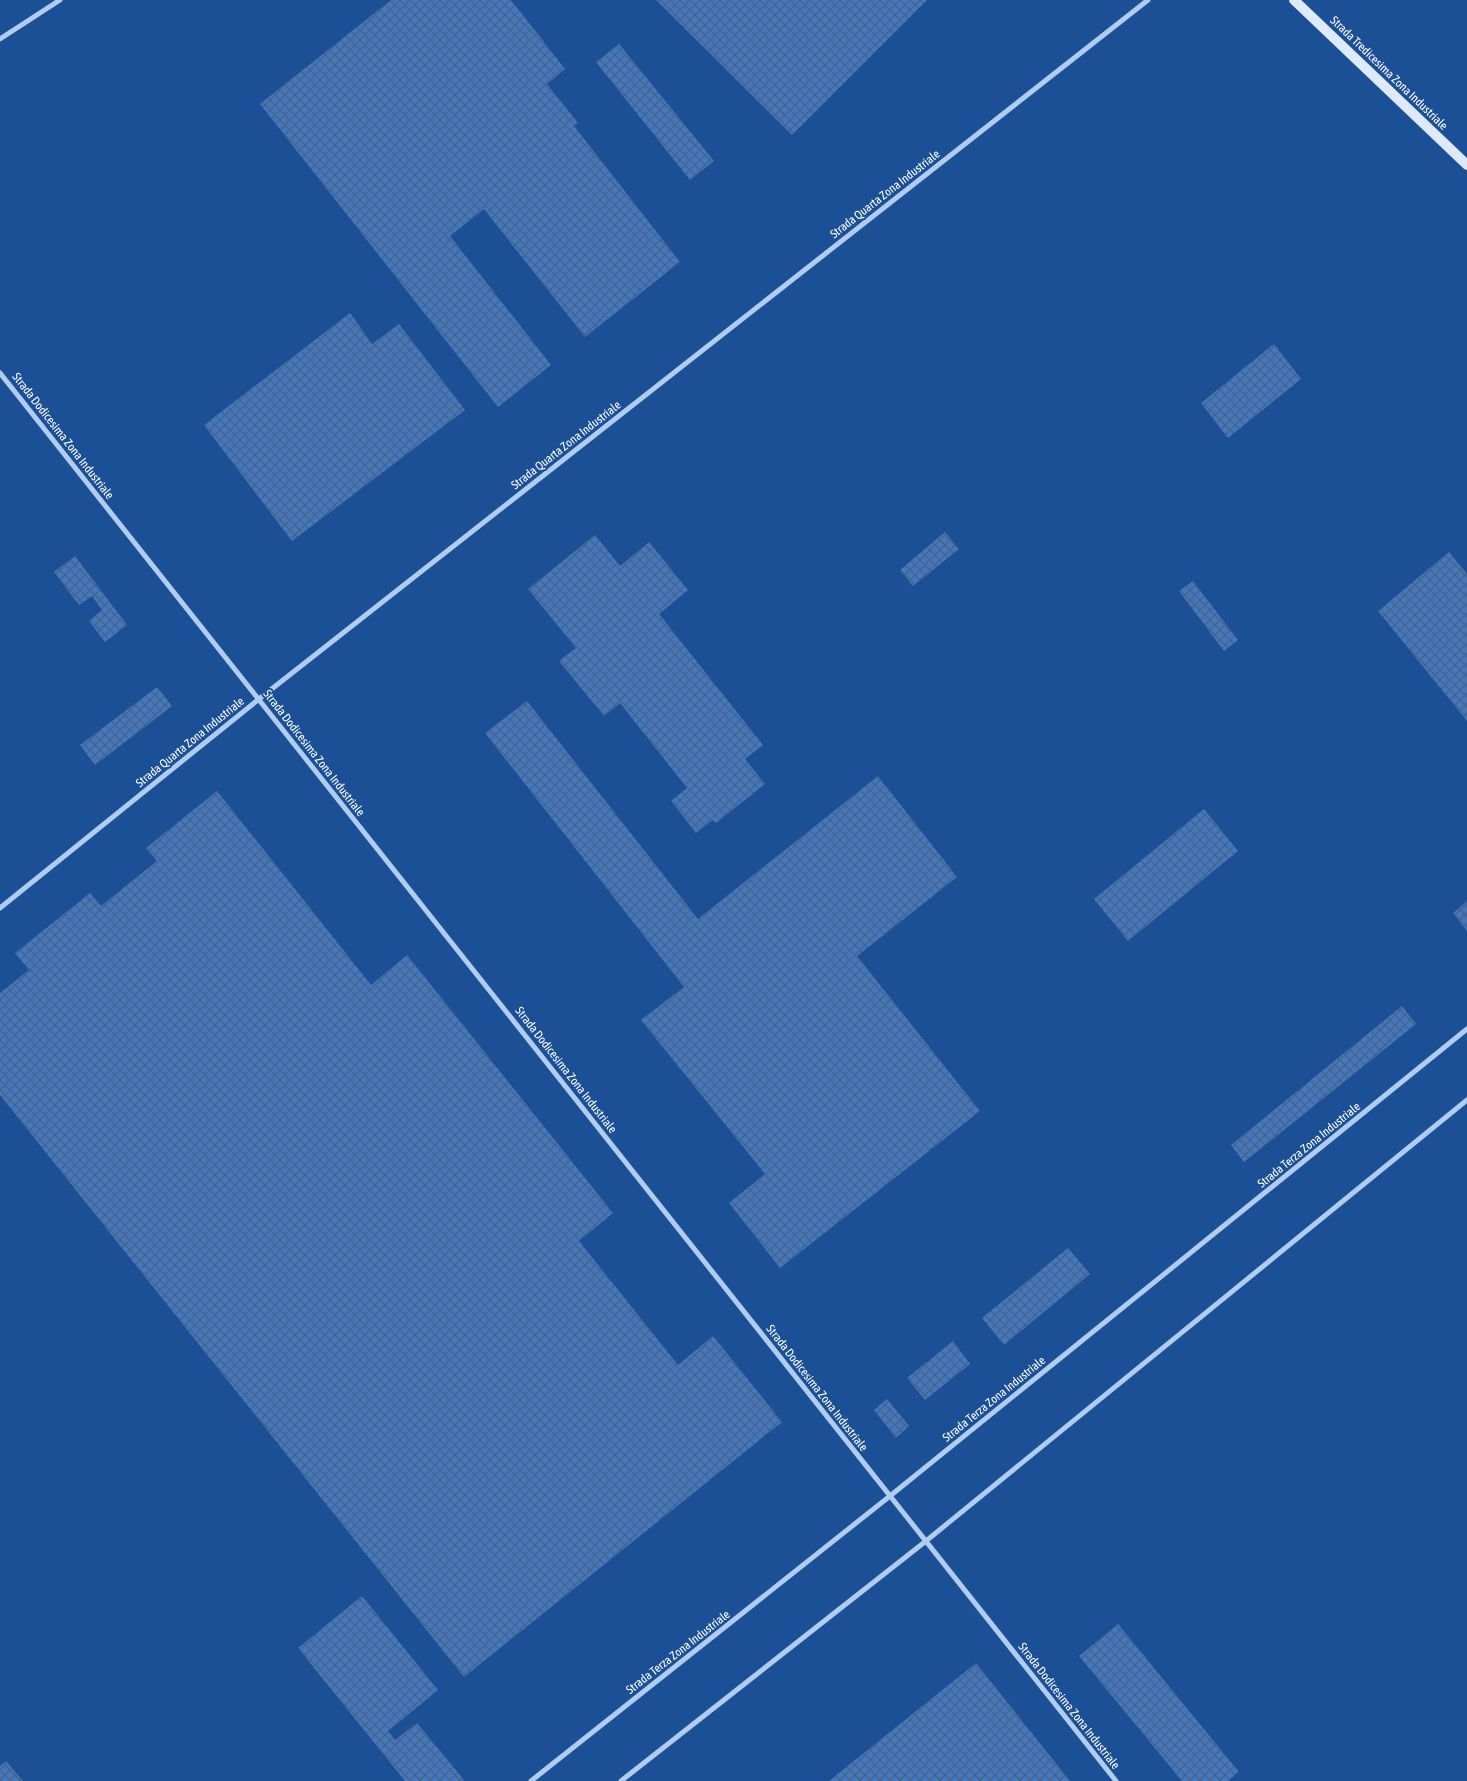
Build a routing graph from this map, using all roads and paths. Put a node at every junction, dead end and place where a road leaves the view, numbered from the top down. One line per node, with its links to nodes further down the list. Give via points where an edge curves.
1 (60, 0): 4 (street)
2 (1148, 0): 7 (street, Strada Quarta Zona Industriale)
3 (1294, 0): 5 (main road, Strada Tredicesima Zona Industriale)
4 (0, 39)
5 (1467, 165)
6 (0, 373): 7 (street, Strada Dodicesima Zona Industriale)
7 (259, 699): 8 (street, Strada Quarta Zona Industriale); 11 (street, Strada Dodicesima Zona Industriale)
8 (0, 908)
9 (1467, 1029): 11 (street, Strada Terza Zona Industriale)
10 (1467, 1100): 12 (street)
11 (890, 1496): 12 (street, Strada Dodicesima Zona Industriale); 13 (street, Strada Terza Zona Industriale)
12 (926, 1541): 14 (street); 15 (street, Strada Dodicesima Zona Industriale)
13 (531, 1781)
14 (621, 1781)
15 (1116, 1781)

